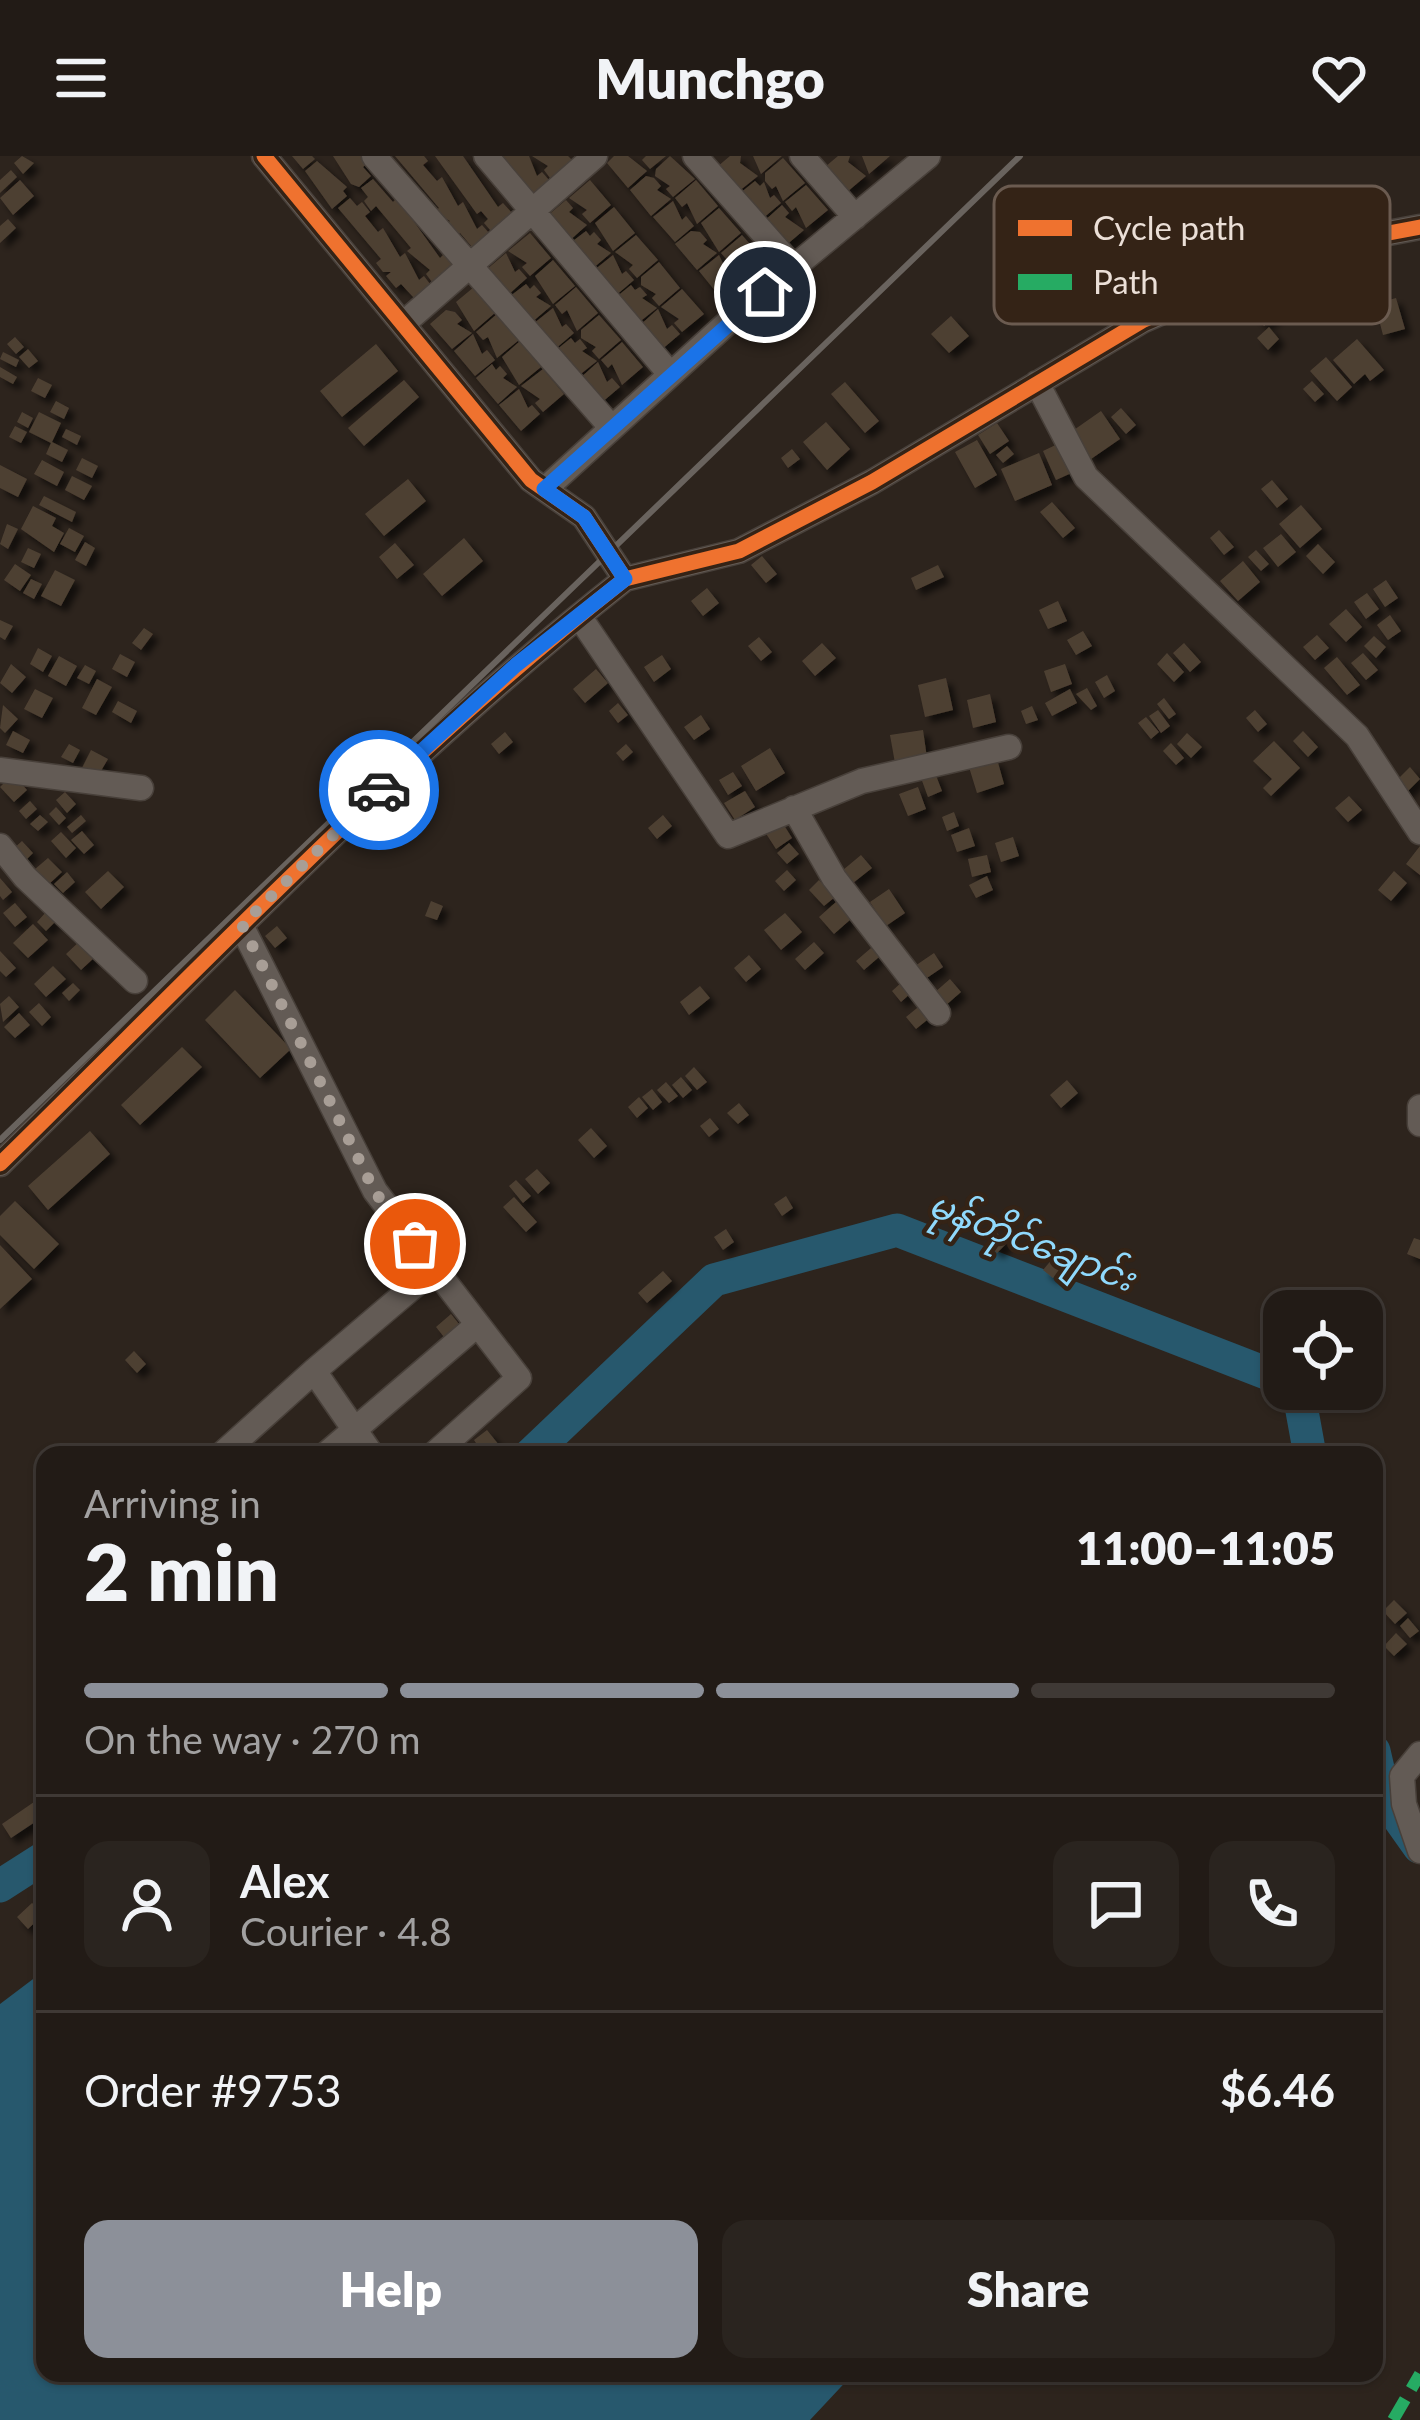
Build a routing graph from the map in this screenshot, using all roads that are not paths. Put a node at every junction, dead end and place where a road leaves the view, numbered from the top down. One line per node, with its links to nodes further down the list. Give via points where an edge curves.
1 (264, 156): 14 (street)
2 (374, 156): 12 (street)
3 (486, 156): 8 (street)
4 (596, 156): 8 (street)
5 (695, 156): 13 (street)
6 (802, 156): 9 (street)
7 (920, 159): 9 (street)
8 (530, 210): 12 (street); 16 (street)
9 (855, 217): 13 (street)
10 (1420, 227): 11 (street)
11 (1390, 233)
12 (471, 267): 14 (street); 18 (street)
13 (795, 269): 16 (street)
14 (403, 324): 19 (street)
15 (1137, 324): 17 (street)
16 (670, 374): 18 (street)
17 (1037, 383): 20 (street, via 739,551); 26 (street, via 1086,477 1357,736)
18 (611, 427): 19 (street)
19 (544, 489): 20 (street, via 584,517)
20 (625, 579): 21 (street)
21 (578, 616): 25 (street, via 728,836); 28 (street, via 375,794)
22 (1009, 747): 25 (street, via 862,781)
23 (0, 770): 24 (street)
24 (141, 788)
25 (794, 808): 30 (street, via 834,878)
26 (1420, 832)
27 (0, 846): 29 (street)
28 (242, 925): 33 (street); 34 (street, via 375,1192)
29 (135, 981)
30 (938, 1013)
31 (1420, 1106): 32 (street)
32 (1420, 1124)
33 (0, 1164)
34 (434, 1269): 35 (street); 36 (street)
35 (477, 1325): 37 (street); 41 (street, via 519,1378)
36 (314, 1371): 37 (street); 38 (street)
37 (354, 1429): 39 (street); 40 (street)
38 (231, 1446)
39 (335, 1446)
40 (366, 1446)
41 (443, 1446)
42 (1420, 1754): 43 (street, via 1402,1776)
43 (1420, 1851)

